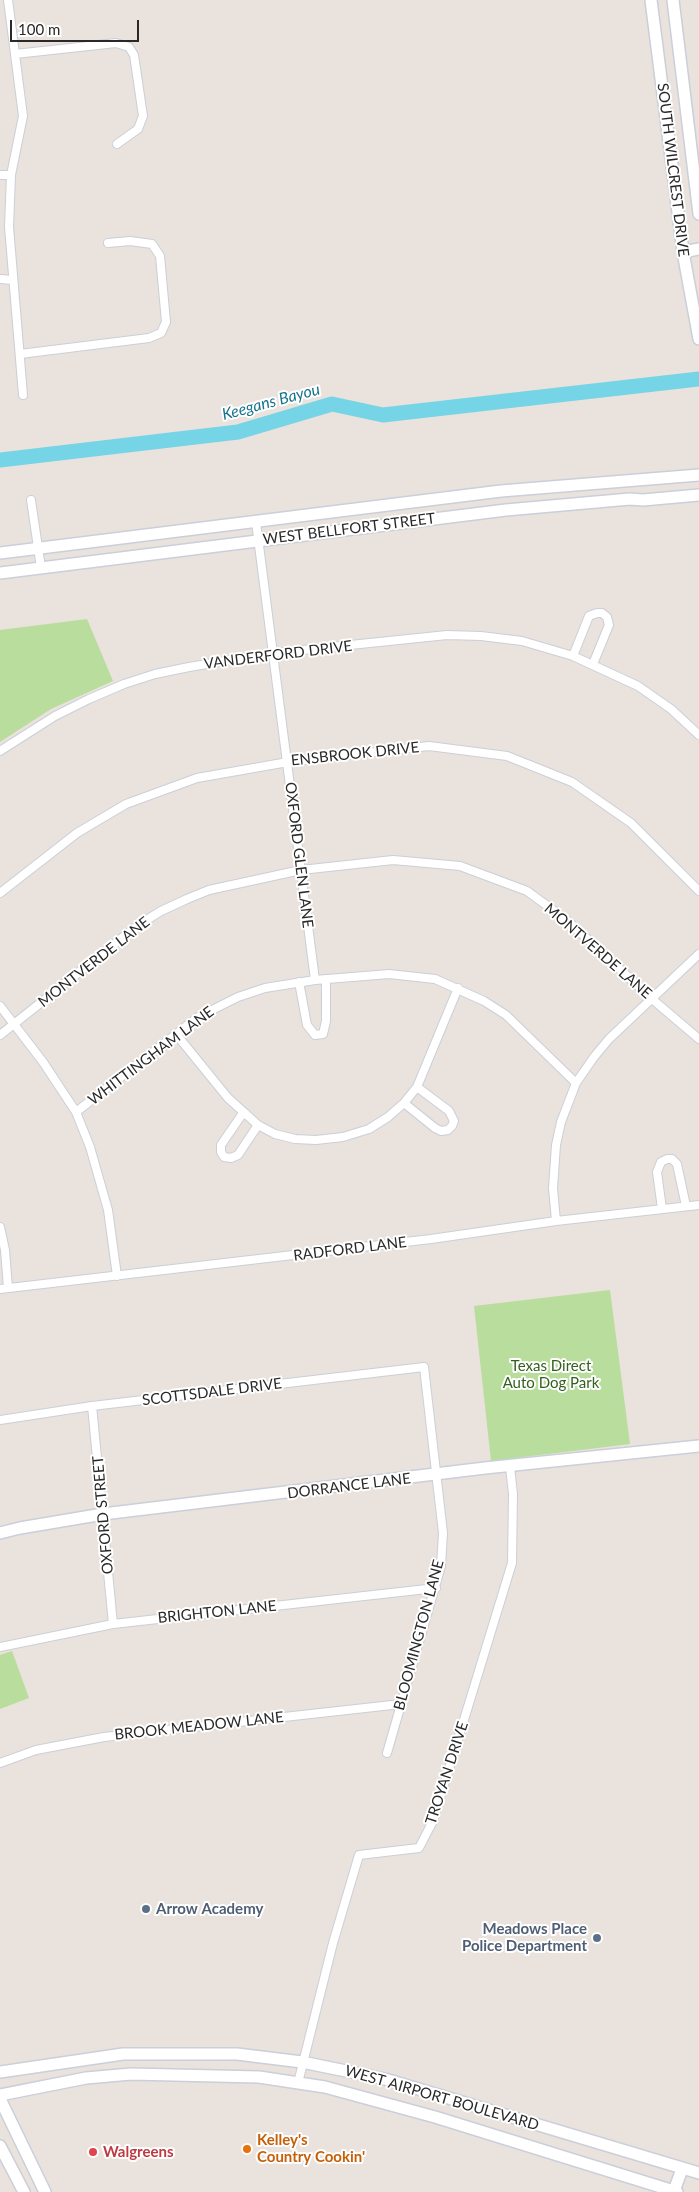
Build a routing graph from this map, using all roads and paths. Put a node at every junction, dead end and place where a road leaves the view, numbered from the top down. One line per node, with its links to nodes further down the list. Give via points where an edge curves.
1 (8, 0): 6 (street)
2 (651, 0): 5 (main road, SOUTH WILCREST DRIVE)
3 (673, 0): 4 (main road, SOUTH WILCREST DRIVE)
4 (678, 48): 5 (main road); 10 (main road, SOUTH WILCREST DRIVE)
5 (658, 50): 13 (main road, SOUTH WILCREST DRIVE)
6 (15, 54): 7 (street, via 116,43 129,47 134,55 143,116 138,129); 9 (street, via 22,116)
7 (117, 144)
8 (0, 175): 9 (street)
9 (11, 175): 15 (street, via 9,226)
10 (699, 214)
11 (108, 243): 17 (street, via 152,244 160,256 166,322 161,333 149,338)
12 (699, 249): 13 (main road)
13 (683, 252): 16 (main road, SOUTH WILCREST DRIVE)
14 (0, 278): 15 (street)
15 (13, 280): 17 (street)
16 (699, 338)
17 (20, 354): 18 (street)
18 (23, 395)
19 (699, 475): 20 (main road, WEST BELLFORT STREET)
20 (628, 480): 22 (main road); 24 (main road, WEST BELLFORT STREET)
21 (699, 495): 22 (main road, WEST BELLFORT STREET)
22 (630, 499): 25 (main road, WEST BELLFORT STREET)
23 (31, 500): 28 (street)
24 (430, 500): 25 (main road); 26 (main road, WEST BELLFORT STREET)
25 (433, 519): 27 (main road, WEST BELLFORT STREET)
26 (256, 522): 27 (street, OXFORD GLEN LANE); 28 (main road, WEST BELLFORT STREET)
27 (260, 540): 30 (main road, WEST BELLFORT STREET); 32 (street, OXFORD GLEN LANE)
28 (38, 549): 29 (main road, WEST BELLFORT STREET); 30 (street)
29 (0, 553)
30 (41, 568): 31 (main road, WEST BELLFORT STREET)
31 (0, 574)
32 (273, 653): 33 (street, VANDERFORD DRIVE, via 447,635 522,640); 36 (street, VANDERFORD DRIVE, via 189,666 124,684 55,716); 37 (street, OXFORD GLEN LANE)
33 (573, 656): 34 (street, VANDERFORD DRIVE); 34 (street, via 589,616 597,612 602,614 607,617 609,625)
34 (593, 664): 35 (street, VANDERFORD DRIVE, via 638,686 671,709)
35 (699, 735)
36 (0, 751)
37 (288, 762): 38 (street, OXFORD GLEN LANE); 39 (street, ENSBROOK DRIVE, via 430,746 507,756 572,782 631,822); 40 (street, ENSBROOK DRIVE, via 197,778 126,804 76,833)
38 (301, 870): 43 (street, OXFORD GLEN LANE); 46 (street, MONTVERDE LANE, via 393,860 460,866 527,891 568,920); 48 (street, MONTVERDE LANE, via 209,890 161,911 137,926)
39 (699, 891)
40 (0, 893)
41 (699, 954): 46 (street)
42 (326, 979): 43 (street, WHITTINGHAM LANE); 44 (street, via 323,1034 311,1032 307,1025); 45 (street, WHITTINGHAM LANE, via 389,974 435,979)
43 (315, 980): 44 (street, WHITTINGHAM LANE)
44 (299, 982): 49 (street, WHITTINGHAM LANE, via 238,997 198,1017)
45 (458, 988): 52 (street, WHITTINGHAM LANE, via 506,1015); 53 (street)
46 (652, 999): 51 (street, MONTVERDE LANE); 52 (street, via 609,1039)
47 (0, 1006): 48 (street)
48 (14, 1024): 50 (street, MONTVERDE LANE); 55 (street)
49 (176, 1034): 55 (street, WHITTINGHAM LANE); 56 (street)
50 (0, 1035)
51 (699, 1039)
52 (576, 1083): 61 (street, via 556,1145 552,1188)
53 (418, 1087): 54 (street); 54 (street, via 449,1111 454,1121 452,1126 441,1131)
54 (404, 1103): 57 (street, via 369,1129 343,1137 295,1139)
55 (76, 1112): 63 (street, via 108,1210)
56 (242, 1113): 57 (street); 57 (street, via 220,1145 224,1157 238,1155)
57 (258, 1125)
58 (699, 1205): 59 (street, RADFORD LANE)
59 (686, 1206): 60 (street, RADFORD LANE); 60 (street, via 678,1164 667,1159 657,1172)
60 (662, 1209): 61 (street, RADFORD LANE)
61 (556, 1221): 63 (street, RADFORD LANE)
62 (0, 1227): 64 (street, via 4,1250)
63 (117, 1276): 64 (street, RADFORD LANE)
64 (4, 1289)
65 (424, 1367): 66 (street, SCOTTSDALE DRIVE); 70 (street, BLOOMINGTON LANE)
66 (92, 1406): 67 (street, SCOTTSDALE DRIVE); 71 (street, OXFORD STREET)
67 (0, 1420)
68 (699, 1446): 69 (main road, DORRANCE LANE)
69 (510, 1467): 70 (main road, DORRANCE LANE); 80 (street, TROYAN DRIVE, via 514,1494 512,1563 433,1821 419,1848 359,1855)
70 (436, 1476): 71 (main road, DORRANCE LANE); 73 (street, BLOOMINGTON LANE, via 443,1533)
71 (103, 1514): 72 (main road, DORRANCE LANE); 74 (street, OXFORD STREET)
72 (0, 1533)
73 (436, 1588): 74 (street, BRIGHTON LANE); 76 (street, BLOOMINGTON LANE)
74 (113, 1624): 75 (street, BRIGHTON LANE)
75 (0, 1647)
76 (401, 1704): 77 (street, BLOOMINGTON LANE); 78 (street, BROOK MEADOW LANE, via 104,1737 36,1750)
77 (387, 1753)
78 (0, 1763)
79 (152, 2054): 80 (main road, WEST AIRPORT BOULEVARD, via 237,2054); 81 (main road, WEST AIRPORT BOULEVARD, via 88,2058); 82 (main road)
80 (302, 2062): 83 (street, TROYAN DRIVE); 85 (main road, WEST AIRPORT BOULEVARD, via 385,2079)
81 (0, 2072)
82 (152, 2074): 83 (main road, WEST AIRPORT BOULEVARD, via 259,2077); 84 (main road, WEST AIRPORT BOULEVARD, via 86,2078)
83 (298, 2083): 87 (main road, WEST AIRPORT BOULEVARD, via 325,2087)
84 (0, 2095)
85 (442, 2096): 87 (main road); 88 (main road, WEST AIRPORT BOULEVARD)
86 (0, 2100): 95 (main road)
87 (435, 2117): 90 (main road, WEST AIRPORT BOULEVARD)
88 (568, 2135): 90 (main road); 91 (main road, WEST AIRPORT BOULEVARD)
89 (0, 2146): 94 (main road)
90 (561, 2156): 93 (main road, WEST AIRPORT BOULEVARD)
91 (682, 2168): 92 (main road, WEST AIRPORT BOULEVARD); 93 (main road)
92 (699, 2173)
93 (675, 2191)
94 (24, 2192)
95 (45, 2192)

